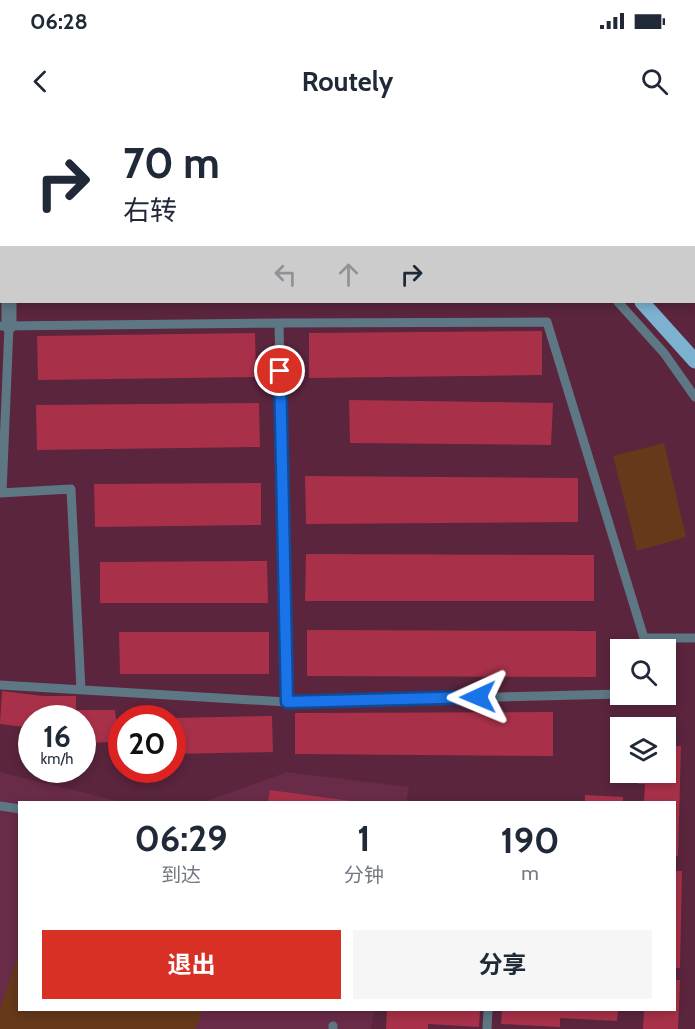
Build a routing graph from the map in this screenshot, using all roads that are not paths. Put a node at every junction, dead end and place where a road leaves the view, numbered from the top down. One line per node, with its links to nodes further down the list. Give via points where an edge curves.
1 (9, 303): 5 (street)
2 (619, 303): 7 (lane, via 664,353)
3 (643, 303): 6 (main road)
4 (279, 324): 5 (lane); 9 (lane, via 547,322); 14 (lane)
5 (4, 326): 8 (lane)
6 (695, 361)
7 (695, 397)
8 (1, 493): 12 (lane, via 71,489)
9 (644, 638): 10 (lane)
10 (695, 638)
11 (0, 685): 12 (lane)
12 (81, 690): 14 (lane)
13 (610, 693): 14 (lane)
14 (287, 702)
15 (0, 806): 16 (lane)
16 (18, 809)
17 (488, 1011): 18 (lane)
18 (487, 1029)

